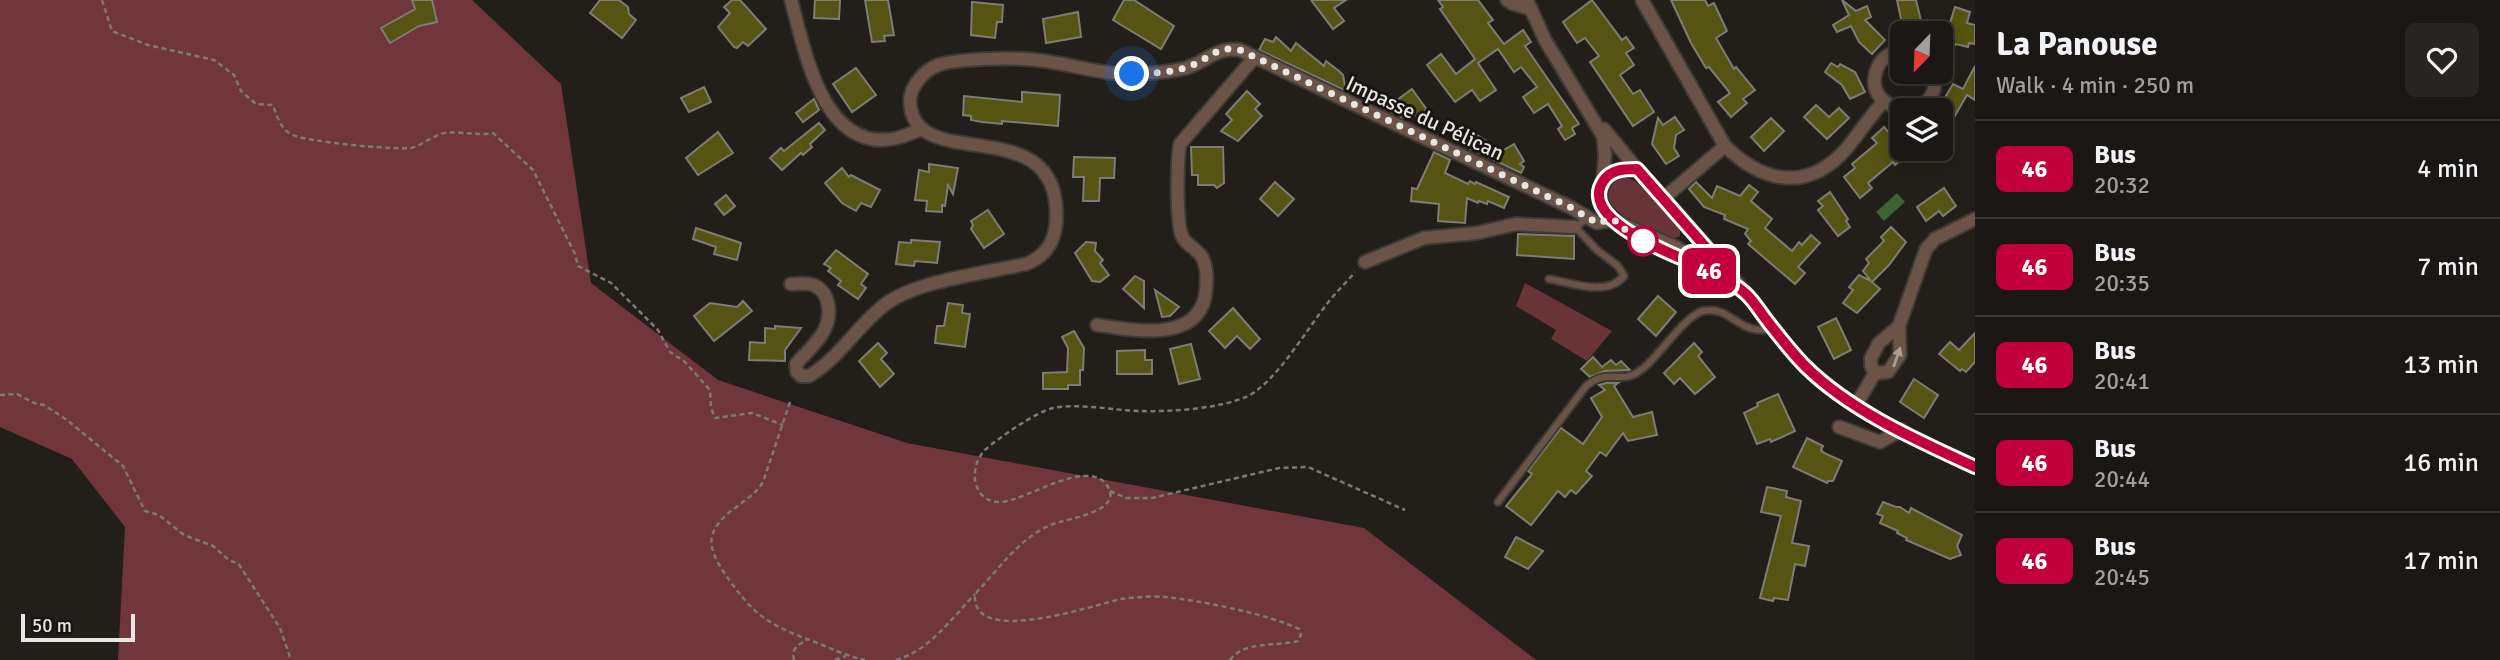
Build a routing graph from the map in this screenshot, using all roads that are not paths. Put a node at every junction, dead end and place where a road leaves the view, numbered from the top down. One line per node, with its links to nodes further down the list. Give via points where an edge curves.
1 (792, 0): 10 (street, via 816,83 842,124 868,138 895,139)
2 (1507, 0): 4 (street)
3 (1642, 0): 11 (street)
4 (1529, 4): 9 (street, via 1545,40)
5 (1890, 54): 8 (street, via 1877,67 1875,83)
6 (1254, 58): 10 (street, Impasse du Pélican, via 1227,48 1189,67 1132,74 1042,60 951,62 925,74 912,92 910,102); 16 (street, Impasse du Pélican); 27 (street, via 1180,144 1180,228 1185,242 1203,258 1207,284 1201,312 1172,329)
7 (1934, 84): 8 (street, via 1932,93 1917,107 1903,109)
8 (1884, 101): 11 (street, via 1828,165 1797,178 1766,174)
9 (1594, 118): 12 (street); 13 (street, via 1605,143)
10 (922, 129): 25 (street, via 934,136 1020,155 1041,166 1055,195 1056,224 1048,249 1027,264 901,295 809,376 796,372 796,364 823,333 829,308 817,286)
11 (1725, 146): 14 (street)
12 (1637, 169): 13 (street, via 1623,169); 14 (street)
13 (1603, 181): 15 (street)
14 (1664, 198): 20 (street)
15 (1600, 202): 16 (street); 18 (street)
16 (1584, 215): 18 (street, Impasse du Pélican, via 1597,223); 19 (lane)
17 (1975, 219): 28 (street, via 1926,248)
18 (1615, 221): 21 (street); 23 (lane, via 1634,237)
19 (1575, 227): 22 (street, via 1516,225 1424,238); 24 (lane, via 1624,276 1606,287)
20 (1689, 228): 21 (street, via 1687,239); 26 (street)
21 (1676, 247): 23 (street)
22 (1365, 262)
23 (1723, 277): 26 (street)
24 (1549, 279)
25 (790, 284)
26 (1748, 295): 29 (street)
27 (1097, 325)
28 (1899, 326): 30 (street, via 1874,350 1871,366); 30 (street, one-way to 28, via 1888,372 1898,361)
29 (1773, 328): 31 (street, via 1826,385); 35 (lane, via 1751,331 1719,311 1702,311 1641,370 1624,379 1600,378 1586,386)
30 (1875, 373): 31 (street)
31 (1856, 405): 33 (street)
32 (1839, 427): 33 (street, via 1880,442)
33 (1901, 430): 34 (street)
34 (1975, 467)
35 (1498, 502)

